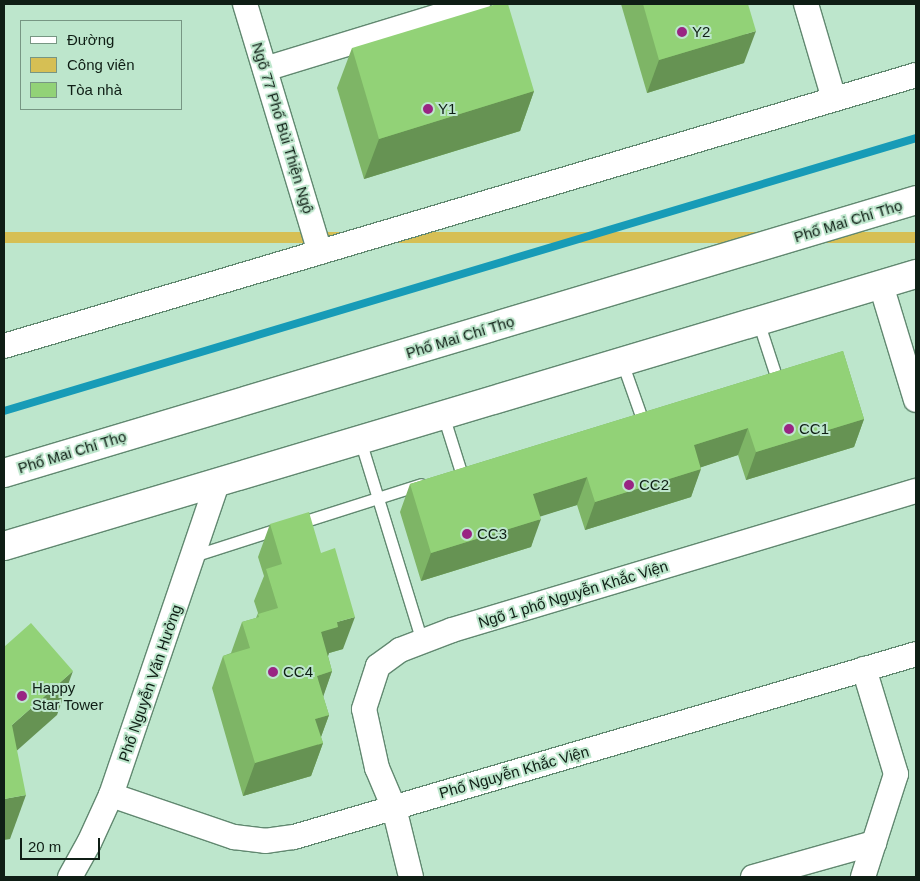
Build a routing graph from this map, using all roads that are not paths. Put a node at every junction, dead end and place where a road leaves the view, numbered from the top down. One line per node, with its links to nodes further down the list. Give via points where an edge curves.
1 (245, 4): 4 (street, Ngõ 77 Phố Bùi Thiện Ngộ)
2 (478, 4): 4 (street)
3 (806, 4): 6 (street)
4 (265, 70): 8 (street, Ngõ 77 Phố Bùi Thiện Ngộ)
5 (916, 75): 6 (street)
6 (834, 99): 8 (street)
7 (916, 200): 20 (main road, Phố Mai Chí Thọ)
8 (320, 252): 12 (street)
9 (916, 274): 10 (main road)
10 (881, 285): 11 (main road); 15 (street)
11 (758, 321): 13 (main road); 14 (lane)
12 (4, 346)
13 (622, 362): 16 (main road); 17 (lane)
14 (775, 373)
15 (916, 400)
16 (443, 415): 18 (main road); 19 (lane)
17 (640, 416)
18 (360, 440): 22 (main road); 24 (lane)
19 (461, 472)
20 (4, 473)
21 (433, 481): 24 (lane)
22 (217, 483): 25 (main road); 26 (street, Phố Nguyễn Văn Hưởng)
23 (916, 491): 27 (street, Ngõ 1 phố Nguyễn Khắc Viện, via 452,630)
24 (378, 498): 26 (lane); 27 (lane)
25 (4, 546)
26 (192, 556): 30 (street, Phố Nguyễn Văn Hưởng)
27 (422, 642): 31 (street, Ngõ 1 phố Nguyễn Khắc Viện, via 400,650 378,666 364,709 378,768)
28 (916, 654): 29 (street, Phố Nguyễn Khắc Viện)
29 (864, 669): 31 (street, Phố Nguyễn Khắc Viện); 32 (street, via 896,774)
30 (111, 795): 31 (street, Phố Nguyễn Khắc Viện, via 226,835 257,840 294,838); 33 (street, Phố Nguyễn Văn Hưởng)
31 (394, 808): 34 (street, Ngõ 1 phố Nguyễn Khắc Viện)
32 (874, 843): 35 (street); 36 (street)
33 (70, 877)
34 (411, 877)
35 (753, 877)
36 (863, 877)

